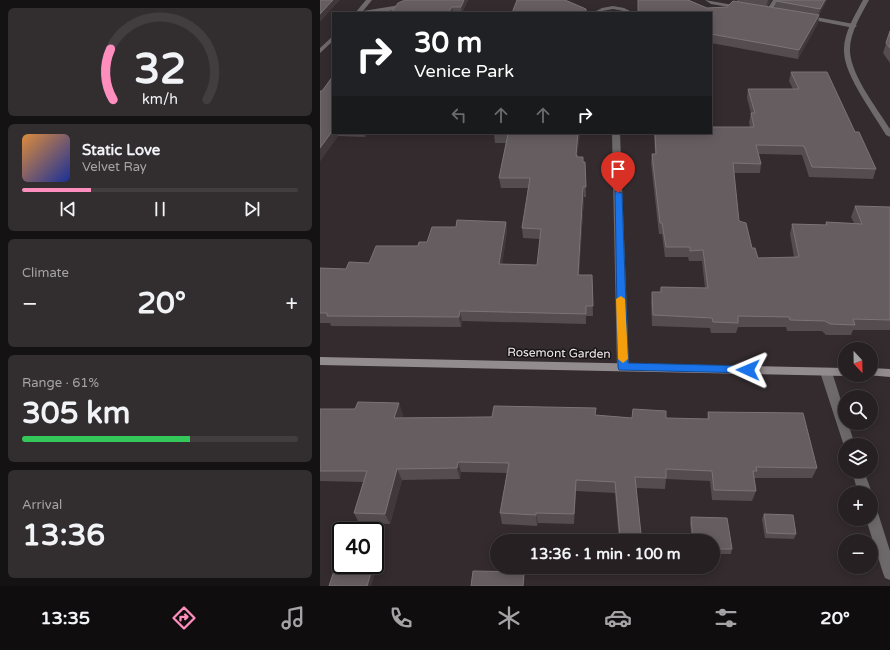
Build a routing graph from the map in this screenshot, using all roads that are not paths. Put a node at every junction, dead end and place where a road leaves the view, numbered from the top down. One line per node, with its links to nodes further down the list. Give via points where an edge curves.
1 (369, 0): 9 (street)
2 (417, 0): 10 (street, via 401,6)
3 (708, 0): 6 (street)
4 (776, 0): 8 (street)
5 (866, 0): 15 (street)
6 (747, 8)
7 (762, 10): 8 (street)
8 (769, 11): 13 (street)
9 (360, 12)
10 (365, 12)
11 (597, 12): 12 (street, via 614,8)
12 (629, 12)
13 (784, 14)
14 (800, 16): 15 (street)
15 (854, 26): 19 (street, via 847,51 848,59)
16 (332, 39): 17 (street)
17 (320, 51)
18 (616, 134): 21 (street)
19 (890, 135)
20 (320, 361): 21 (street, Rosemont Garden)
21 (623, 367): 22 (street, Rosemont Garden)
22 (826, 372): 23 (street, Rosemont Garden); 26 (street)
23 (838, 372)
24 (878, 372): 25 (street)
25 (890, 373)
26 (848, 438)
27 (875, 526): 28 (street)
28 (890, 573)

